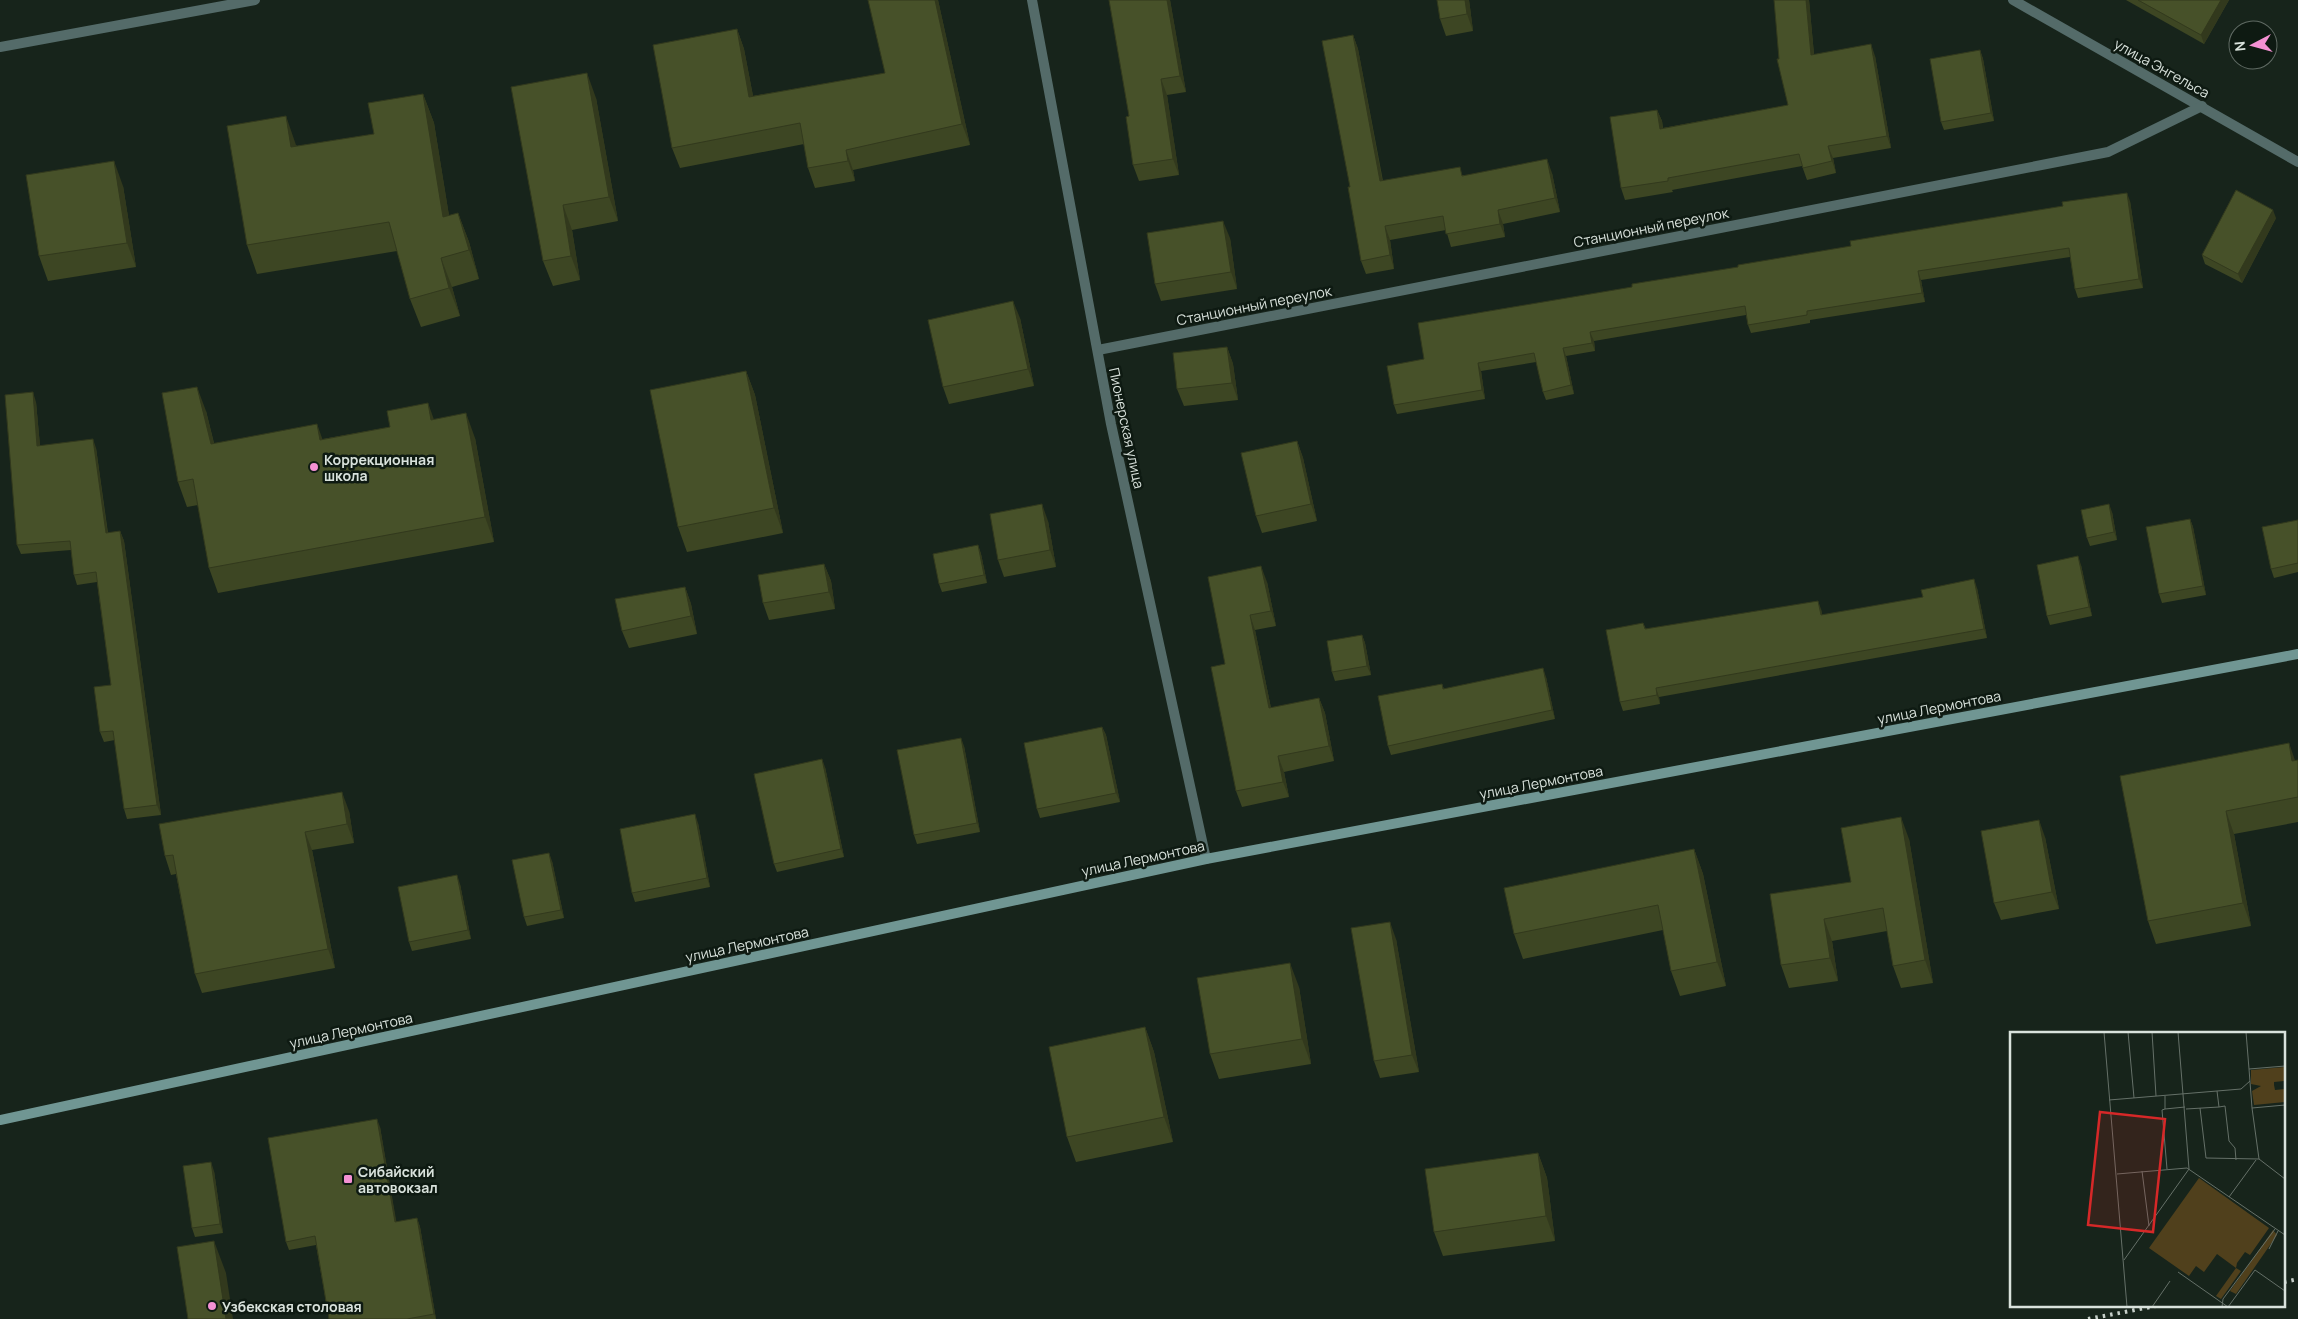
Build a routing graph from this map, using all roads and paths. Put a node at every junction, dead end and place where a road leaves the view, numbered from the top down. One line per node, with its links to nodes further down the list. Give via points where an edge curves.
1 (255, 0): 4 (street)
2 (1032, 0): 7 (street, Пионерская улица)
3 (2013, 0): 5 (street, улица Энгельса)
4 (0, 47)
5 (2202, 106): 6 (street, улица Энгельса); 7 (street, Станционный переулок, via 2108,152)
6 (2298, 162)
7 (1098, 350): 9 (street, Пионерская улица)
8 (2298, 654): 9 (main road, улица Лермонтова)
9 (1206, 858): 10 (main road, улица Лермонтова)
10 (0, 1120)

